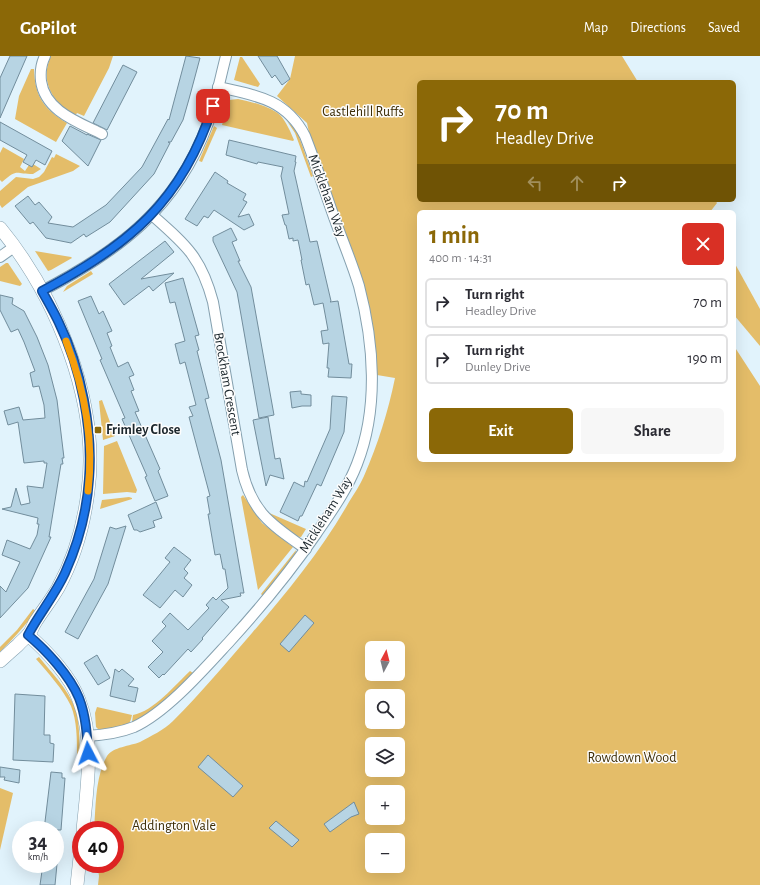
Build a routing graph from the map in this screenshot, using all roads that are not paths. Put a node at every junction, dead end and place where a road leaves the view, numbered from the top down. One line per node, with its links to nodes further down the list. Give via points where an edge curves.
1 (44, 56): 4 (street, via 40,73 46,98 54,108)
2 (226, 56): 3 (street)
3 (218, 87): 5 (street, via 208,123 198,146 181,177); 10 (street, Mickleham Way, via 272,101 288,113 300,127 356,276 365,312 372,378 366,433 358,463 348,484)
4 (102, 134)
5 (152, 215): 9 (street, via 108,252); 10 (street, Brockham Crescent, via 189,249 208,283 242,470 250,495 270,523)
6 (0, 228): 7 (street)
7 (14, 247): 8 (street); 9 (street)
8 (0, 257)
9 (42, 291): 11 (street, via 64,334 77,376 88,430 90,469 85,507 70,562)
10 (306, 549): 13 (street, Mickleham Way, via 234,636 165,706 133,727 114,733)
11 (28, 635): 12 (street); 13 (street, via 38,643 76,691 82,706)
12 (0, 661)
13 (87, 736): 14 (street, via 88,764)
14 (84, 821)
15 (78, 873): 16 (street)
16 (77, 885)

